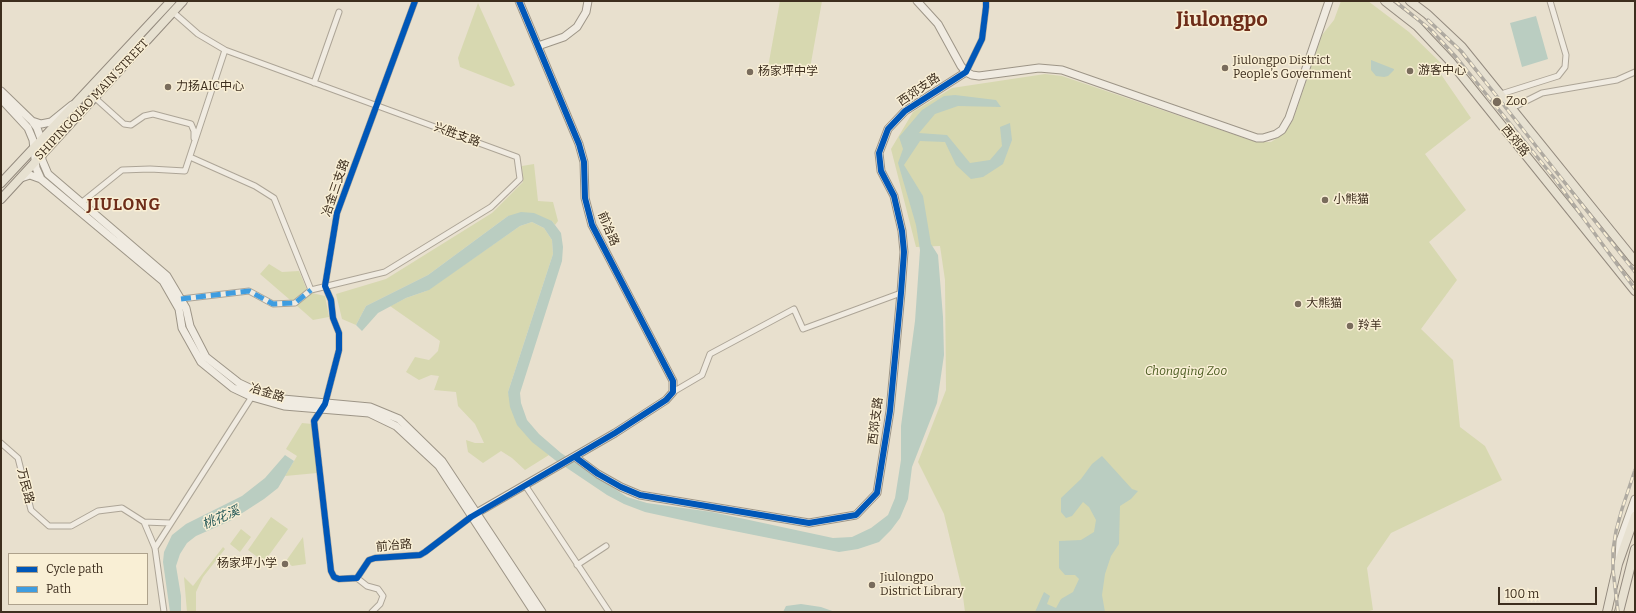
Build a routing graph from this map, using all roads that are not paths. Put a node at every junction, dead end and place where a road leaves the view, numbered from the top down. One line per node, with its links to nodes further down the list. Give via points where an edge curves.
1 (171, 1): 23 (main road, SHIPINGQIAO MAIN STREET)
2 (183, 1): 12 (main road, SHIPINGQIAO MAIN STREET)
3 (415, 1): 24 (street, 冶金三支路)
4 (519, 1): 14 (street, 前冶路)
5 (588, 1): 14 (street, via 586,12 577,27 564,37)
6 (917, 1): 16 (street, via 938,24)
7 (986, 1): 16 (street, via 982,39)
8 (1329, 1): 16 (street, via 1289,118 1282,130 1270,137 1257,138 1062,70 1026,69 978,76)
9 (1385, 1): 44 (main road, 西郊路, via 1416,26 1450,61)
10 (1410, 1): 20 (main road, 西郊路, via 1462,47)
11 (1550, 1): 20 (street, via 1566,55 1565,67 1558,76)
12 (173, 12): 15 (street, 兴胜支路, via 198,34); 21 (main road, SHIPINGQIAO MAIN STREET)
13 (339, 12): 18 (street)
14 (538, 46): 47 (street, 前冶路, via 579,144 584,162 585,198 592,225 673,381)
15 (226, 50): 18 (street, 兴胜支路); 29 (street)
16 (966, 72): 45 (street, 西郊支路, via 905,111 888,129 879,153 881,171 894,196 902,231)
17 (1635, 72): 25 (street, via 1617,80 1542,93)
18 (314, 83): 24 (street, 兴胜支路)
19 (1, 91): 26 (street)
20 (1501, 94): 25 (main road, 西郊路)
21 (94, 98): 27 (main road, SHIPINGQIAO MAIN STREET); 29 (street, via 127,125 151,114 189,123 194,128)
22 (2, 102): 26 (street)
23 (77, 102): 26 (street, via 48,124); 28 (main road, SHIPINGQIAO MAIN STREET)
24 (377, 106): 42 (street, 冶金三支路, via 337,213); 42 (street, 兴胜支路, via 516,157 520,179 491,207 385,272)
25 (1512, 108): 41 (main road, 西郊路)
26 (29, 122): 28 (street, via 37,128); 30 (street)
27 (61, 133): 28 (street, via 49,140); 31 (main road, SHIPINGQIAO MAIN STREET)
28 (41, 139): 30 (main road, SHIPINGQIAO MAIN STREET); 31 (street)
29 (194, 145): 32 (street)
30 (34, 147): 33 (street); 34 (main road, SHIPINGQIAO MAIN STREET)
31 (42, 154): 33 (main road, SHIPINGQIAO MAIN STREET); 35 (street, via 43,165)
32 (190, 157): 40 (street, via 185,171 122,170); 43 (street, via 255,186 274,198)
33 (34, 162): 34 (street, via 26,161); 35 (street, 冶金路); 36 (main road, SHIPINGQIAO MAIN STREET); 37 (street)
34 (18, 165): 38 (main road, SHIPINGQIAO MAIN STREET)
35 (48, 174): 40 (street, 冶金路)
36 (19, 178): 37 (street, via 30,175); 39 (main road, SHIPINGQIAO MAIN STREET)
37 (40, 179): 48 (street, 冶金路, via 162,281 179,309 182,328 201,362 233,388)
38 (1, 183)
39 (1, 199)
40 (81, 203): 46 (street, 冶金路, via 167,276)
41 (1635, 261)
42 (325, 286): 43 (street); 49 (street, 冶金三支路, via 339,333 339,350)
43 (311, 290): 46 (street, via 295,303 273,304 249,291)
44 (1635, 291)
45 (902, 293): 47 (street, via 803,329 794,309 710,354 702,374); 51 (street, 西郊支路, via 890,411 877,493 856,515 809,523 640,494 598,474)
46 (181, 299): 48 (street, 冶金路, via 190,326 206,357)
47 (673, 392): 51 (street, 前冶路, via 666,400)
48 (254, 394): 49 (street, 冶金路); 57 (street)
49 (323, 406): 54 (street, 冶金路, via 370,406 399,419 442,461); 65 (street, via 314,421 331,571 334,577 339,579)
50 (1, 443): 56 (street, 万民路, via 18,458 31,510 49,526 70,526 98,511 122,508)
51 (575, 457): 52 (street, 前冶路)
52 (525, 485): 54 (street, 前冶路); 63 (street)
53 (1635, 499): 62 (street, via 1620,541)
54 (474, 515): 65 (street, 前冶路, via 420,555 369,560); 68 (street, 冶金路); 69 (street, 冶金路)
55 (1635, 517): 62 (main road)
56 (144, 522): 57 (street); 59 (street)
57 (170, 523): 59 (street)
58 (606, 546): 63 (street)
59 (155, 548): 66 (street)
60 (1635, 549): 64 (main road)
61 (1635, 557): 64 (street)
62 (1618, 564): 71 (main road)
63 (578, 565): 70 (street)
64 (1629, 568): 72 (main road)
65 (357, 578): 67 (street, via 367,586 378,589 383,596 380,604)
66 (164, 612)
67 (372, 612)
68 (534, 612)
69 (542, 612)
70 (608, 612)
71 (1607, 612)
72 (1619, 612)

